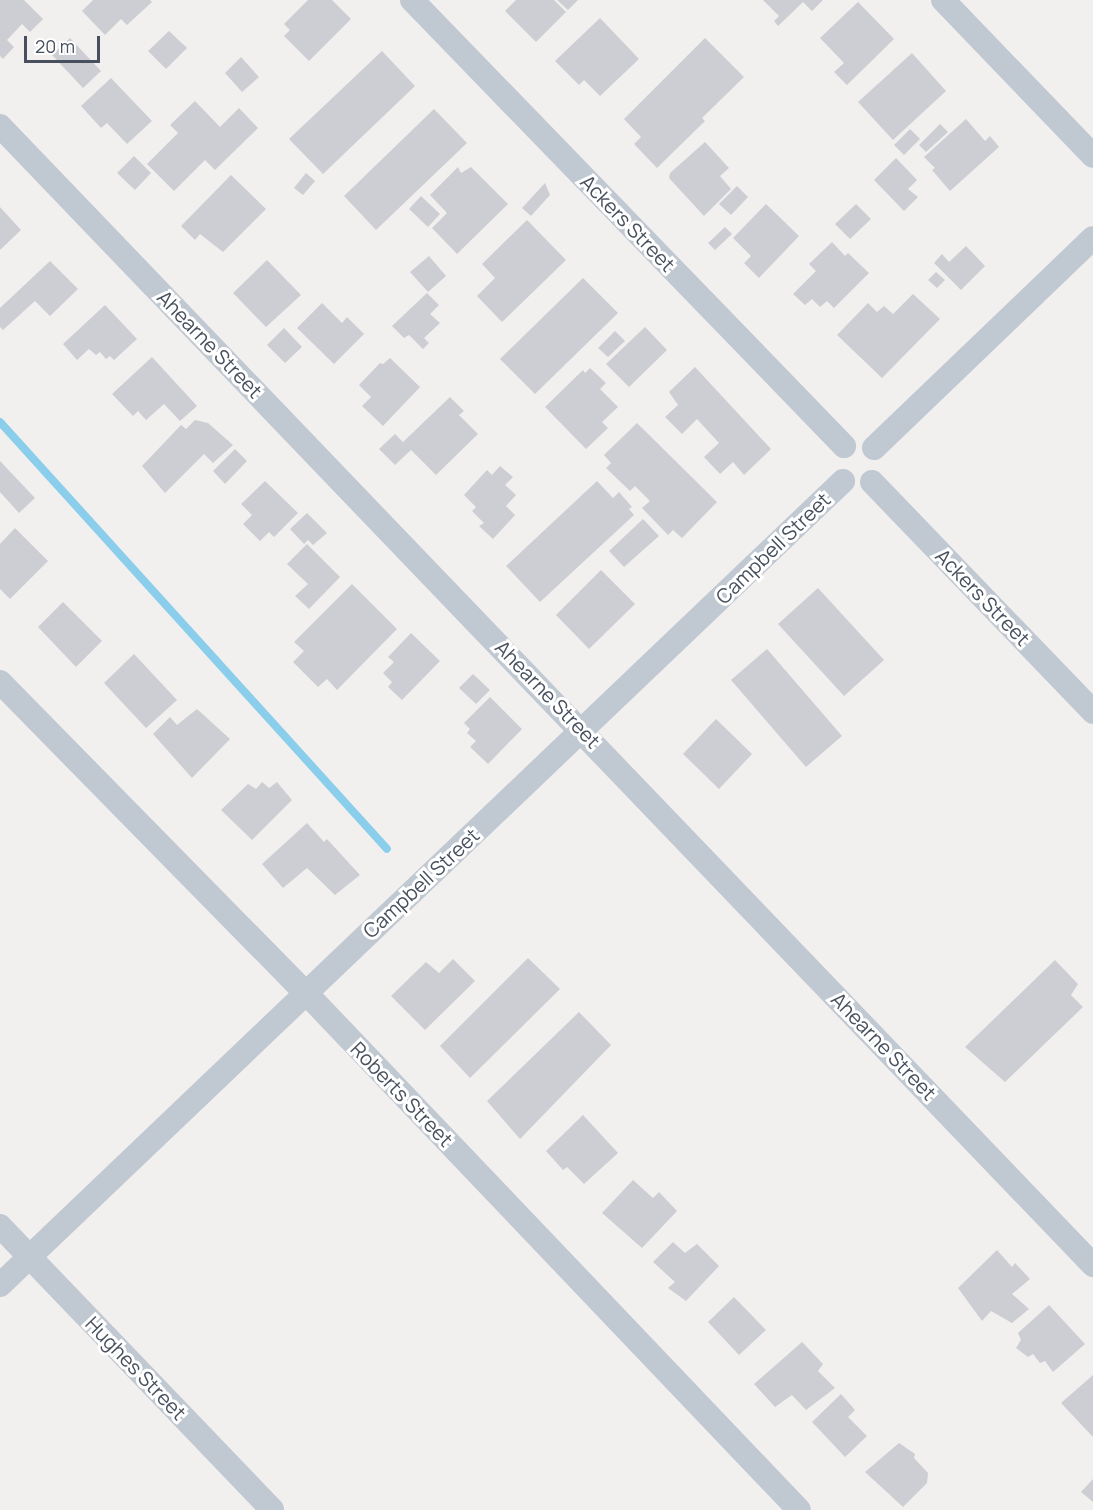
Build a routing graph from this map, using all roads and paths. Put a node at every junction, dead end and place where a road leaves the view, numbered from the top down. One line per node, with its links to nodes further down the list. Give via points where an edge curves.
1 (412, 0): 6 (street, Ackers Street)
2 (943, 0): 4 (street)
3 (0, 126): 12 (street, Ahearne Street)
4 (1093, 156)
5 (1093, 238): 7 (street)
6 (844, 446): 7 (street, via 858,441); 8 (street, via 838,453 836,468)
7 (874, 448): 9 (street, via 881,470)
8 (843, 481): 9 (street, via 857,487); 12 (street, Campbell Street)
9 (872, 482): 11 (street, Ackers Street)
10 (0, 682): 13 (street, Roberts Street)
11 (1093, 712)
12 (582, 730): 13 (street, Campbell Street); 16 (street, Ahearne Street)
13 (306, 993): 15 (street, Campbell Street); 19 (street, Roberts Street)
14 (0, 1226): 15 (street, Hughes Street)
15 (30, 1256): 17 (street, Campbell Street); 18 (street, Hughes Street)
16 (1093, 1265)
17 (0, 1285)
18 (272, 1510)
19 (799, 1510)

